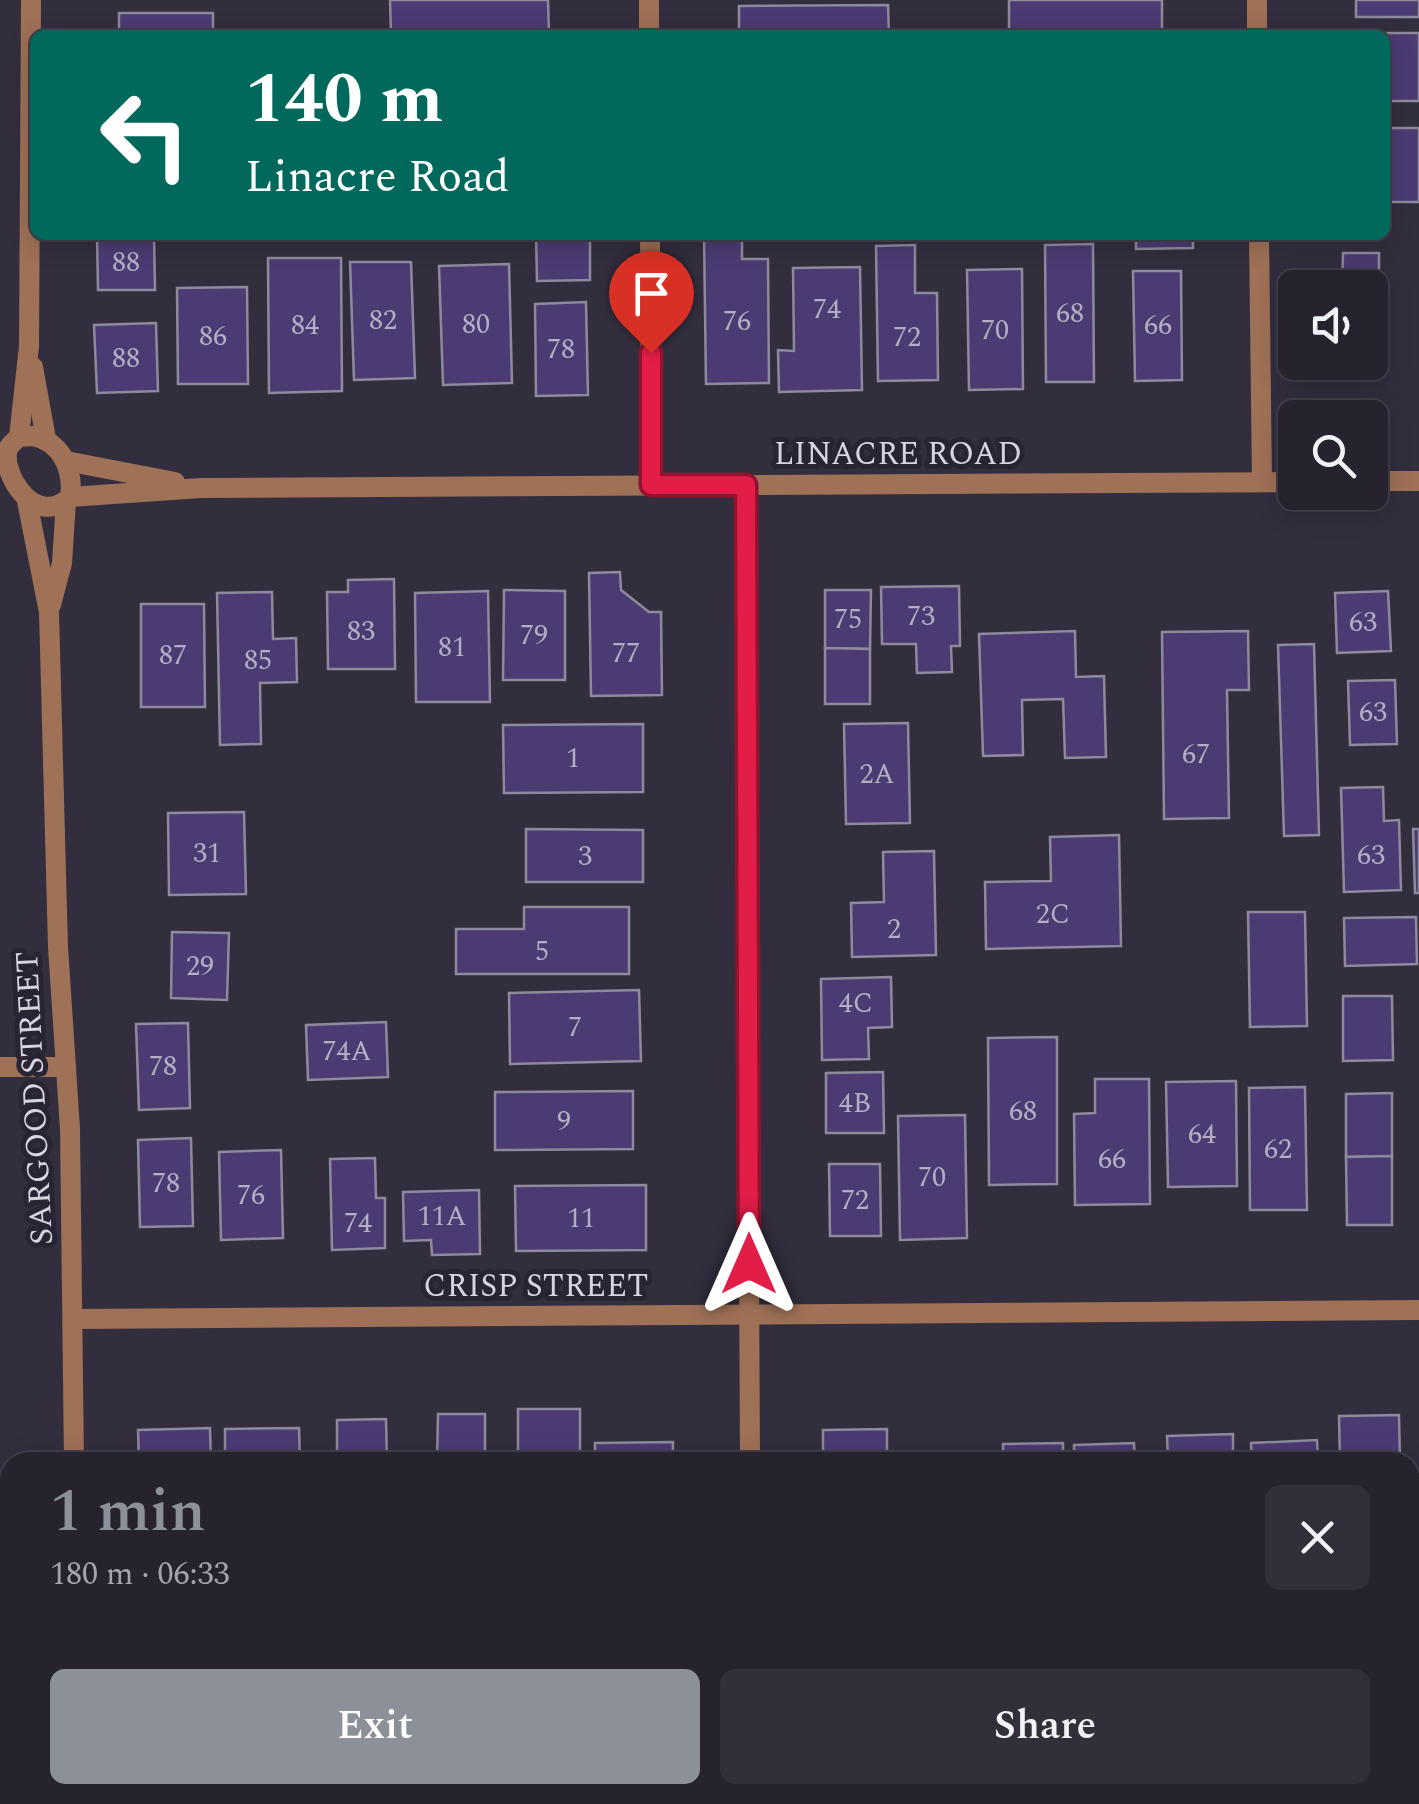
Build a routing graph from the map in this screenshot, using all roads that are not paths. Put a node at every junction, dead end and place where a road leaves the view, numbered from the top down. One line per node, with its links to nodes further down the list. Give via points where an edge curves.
1 (30, 0): 8 (street)
2 (649, 0): 4 (street)
3 (1256, 0): 5 (street)
4 (649, 30)
5 (1257, 30)
6 (650, 240): 17 (street)
7 (1259, 240): 15 (street)
8 (28, 346): 9 (street); 10 (street)
9 (46, 439): 10 (street, via 33,436); 11 (street)
10 (9, 446): 12 (street)
11 (66, 462): 19 (street, LINACRE ROAD); 20 (street)
12 (5, 473): 21 (street)
13 (1388, 481): 14 (street)
14 (1419, 481)
15 (1262, 482): 16 (street, LINACRE ROAD); 18 (street, LINACRE ROAD)
16 (1278, 482)
17 (651, 485): 18 (street, LINACRE ROAD); 19 (street, LINACRE ROAD)
18 (746, 485): 26 (street)
19 (201, 488): 20 (street, LINACRE ROAD)
20 (68, 499): 21 (street, via 46,508); 22 (street, SARGOOD STREET)
21 (27, 501): 22 (street, SARGOOD STREET)
22 (49, 612): 24 (street, SARGOOD STREET)
23 (0, 1067): 24 (street)
24 (66, 1068): 27 (street, SARGOOD STREET)
25 (1419, 1310): 26 (street, CRISP STREET)
26 (749, 1316): 27 (street, CRISP STREET); 29 (street)
27 (73, 1319): 28 (street, SARGOOD STREET)
28 (74, 1452)
29 (750, 1452)

